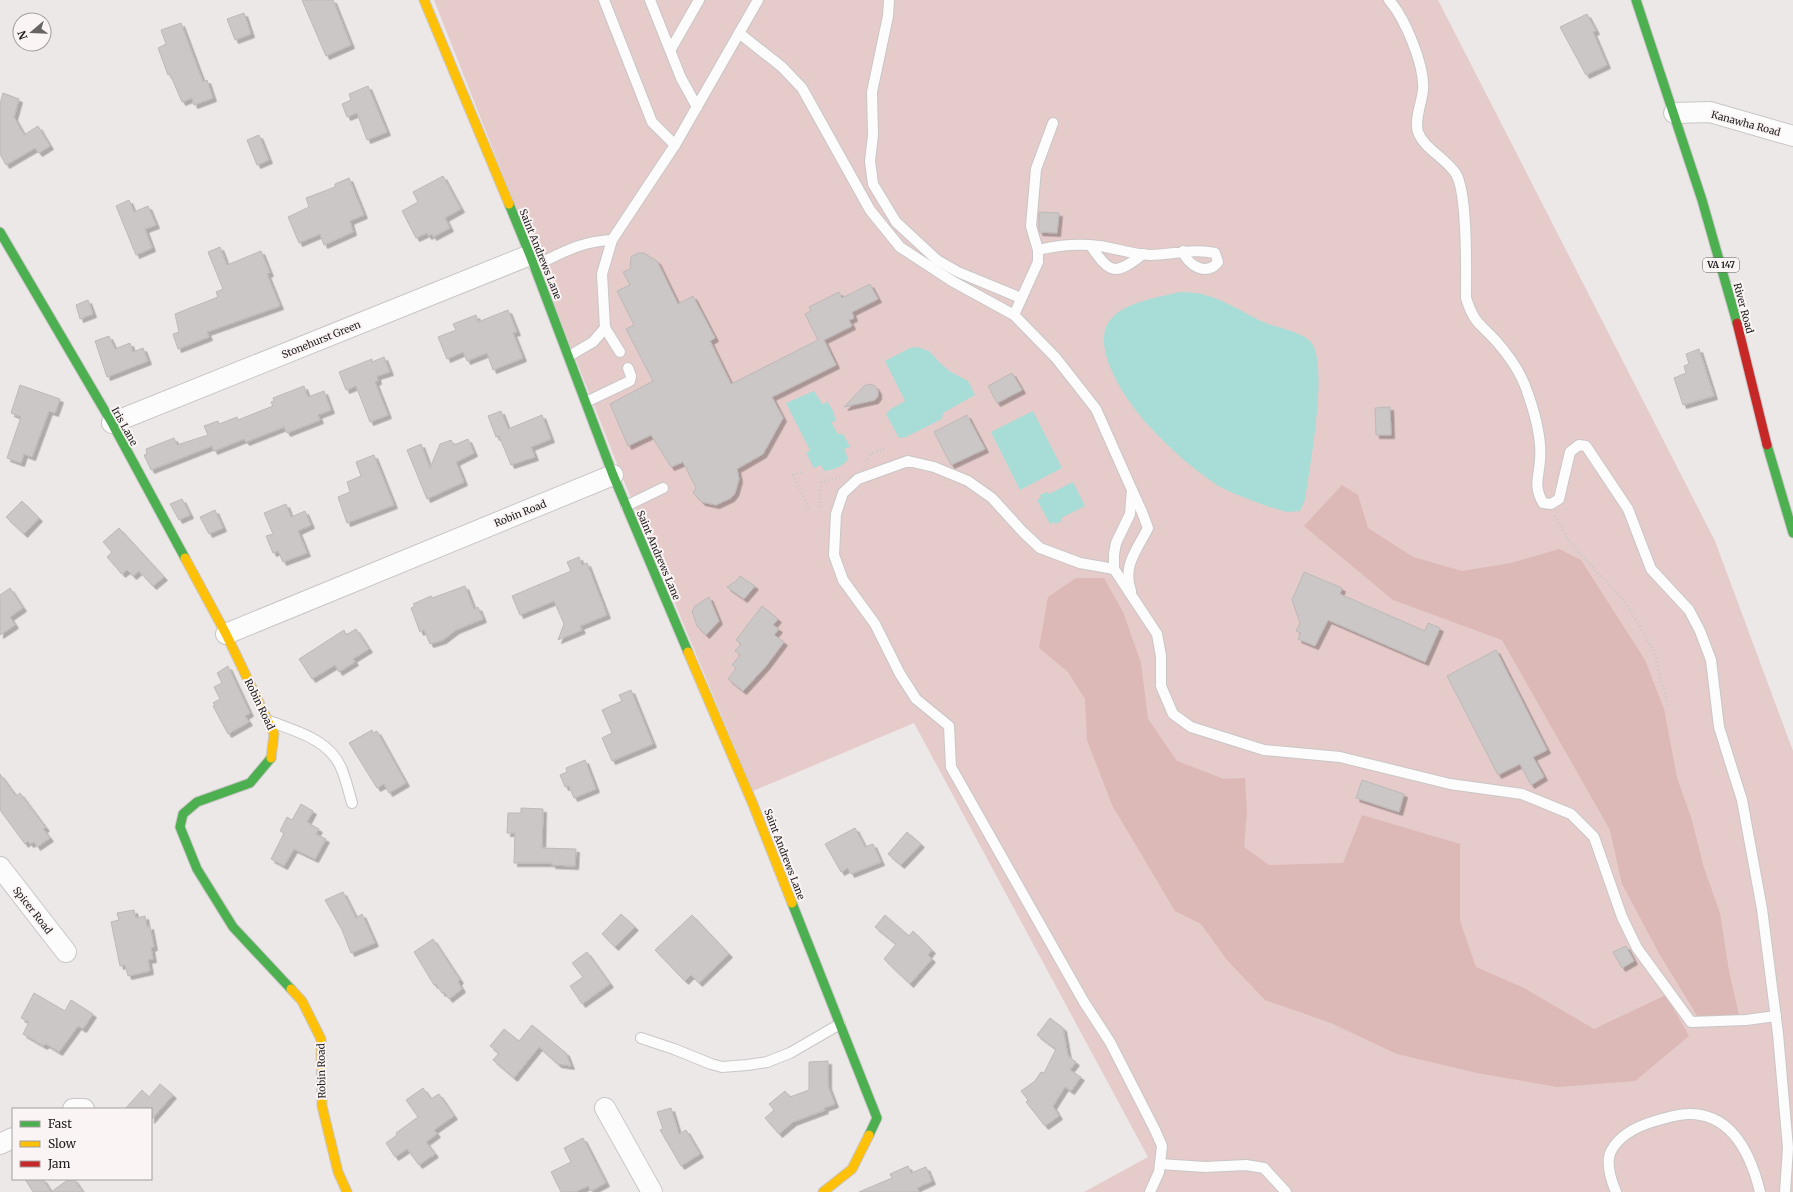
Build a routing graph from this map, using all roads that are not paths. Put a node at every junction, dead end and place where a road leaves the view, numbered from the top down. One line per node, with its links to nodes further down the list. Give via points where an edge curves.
1 (424, 0): 22 (street, Saint Andrews Lane)
2 (604, 0): 15 (lane, via 652,122)
3 (650, 0): 10 (lane)
4 (699, 0): 10 (lane)
5 (758, 0): 9 (lane)
6 (889, 0): 23 (lane, via 872,92 873,135 870,161 873,184 896,222 937,260 958,272)
7 (1389, 0): 43 (lane, via 1404,24 1420,68 1423,88 1418,132 1424,142 1448,162 1458,176 1463,194 1466,298 1469,309 1474,320 1515,364 1528,393 1539,444 1540,459 1536,479 1538,493 1544,503 1551,504 1559,499 1570,452 1579,445 1586,446 1628,509 1651,569 1689,610 1700,631 1711,660 1719,727 1742,800 1762,909)
8 (1636, 0): 12 (street, River Road / VA 147)
9 (739, 33): 11 (lane); 24 (lane, via 782,67 802,88 870,210 900,247 952,281)
10 (671, 49): 11 (lane, via 681,78)
11 (697, 107): 15 (lane)
12 (1674, 113): 14 (street, Kanawha Road, via 1710,112); 35 (street, River Road / VA 147, via 1722,268 1770,456)
13 (1053, 123): 19 (lane, via 1036,169 1031,226)
14 (1793, 136)
15 (675, 145): 17 (lane)
16 (0, 232): 30 (street, Iris Lane)
17 (612, 240): 22 (lane, via 593,241); 25 (lane, via 602,274)
18 (1091, 246): 19 (lane, via 1064,244); 21 (lane); 21 (lane, via 1110,269 1126,267)
19 (1038, 250): 23 (lane, via 1038,262)
20 (1183, 251): 21 (lane)
21 (1143, 254)
22 (532, 260): 27 (street, Saint Andrews Lane); 30 (street, Stonehurst Green)
23 (1021, 298): 24 (lane)
24 (1014, 315): 33 (lane, via 1056,358 1096,409)
25 (605, 328): 26 (lane); 27 (lane, via 593,342)
26 (620, 352)
27 (569, 356): 29 (street, Saint Andrews Lane)
28 (628, 368): 29 (lane, via 630,381)
29 (586, 402): 31 (street, Saint Andrews Lane)
30 (112, 423): 38 (street, Iris Lane)
31 (613, 475): 34 (street, Saint Andrews Lane); 38 (street, Robin Road)
32 (663, 488): 34 (lane)
33 (1132, 490): 36 (lane, via 1130,514 1114,554); 37 (lane, via 1148,528 1128,568)
34 (626, 506): 44 (street, Saint Andrews Lane, via 752,802)
35 (1793, 533)
36 (1114, 569): 37 (lane); 49 (lane, via 1080,563 1040,548 992,498 968,481 934,467 908,461 858,479 843,494 836,514 834,555 843,580 875,624 900,674 916,699 949,726 951,767 1060,961 1110,1042 1162,1146)
37 (1134, 600): 43 (lane, via 1157,634 1161,656 1161,686 1173,714 1191,727 1264,750 1340,757 1450,784 1522,794 1571,814 1594,837 1622,917 1637,948 1691,1022)
38 (226, 634): 39 (street, Robin Road)
39 (268, 720): 40 (lane, via 311,736 329,751 342,768); 50 (street, Robin Road, via 274,734 271,760 250,783 197,802 183,814 180,827 197,869 233,927 302,1002 321,1039 322,1106 338,1172)
40 (352, 803)
41 (0, 867): 42 (street, Spicer Road)
42 (66, 952)
43 (1776, 1016): 57 (lane, via 1788,1148)
44 (840, 1024): 45 (lane, via 790,1053 767,1062 722,1067); 52 (street, Saint Andrews Lane, via 877,1118 852,1169)
45 (640, 1038)
46 (605, 1108): 51 (street)
47 (12, 1138): 48 (street)
48 (0, 1144)
49 (1160, 1164): 53 (lane); 54 (lane, via 1206,1167 1246,1165 1264,1168)
50 (347, 1192)
51 (652, 1192)
52 (823, 1192)
53 (1150, 1192)
54 (1286, 1192)
55 (1616, 1192): 56 (lane, via 1609,1169 1611,1152 1620,1138 1642,1125 1687,1114 1713,1117 1728,1128 1743,1146 1755,1169)
56 (1760, 1192)
57 (1785, 1192)

